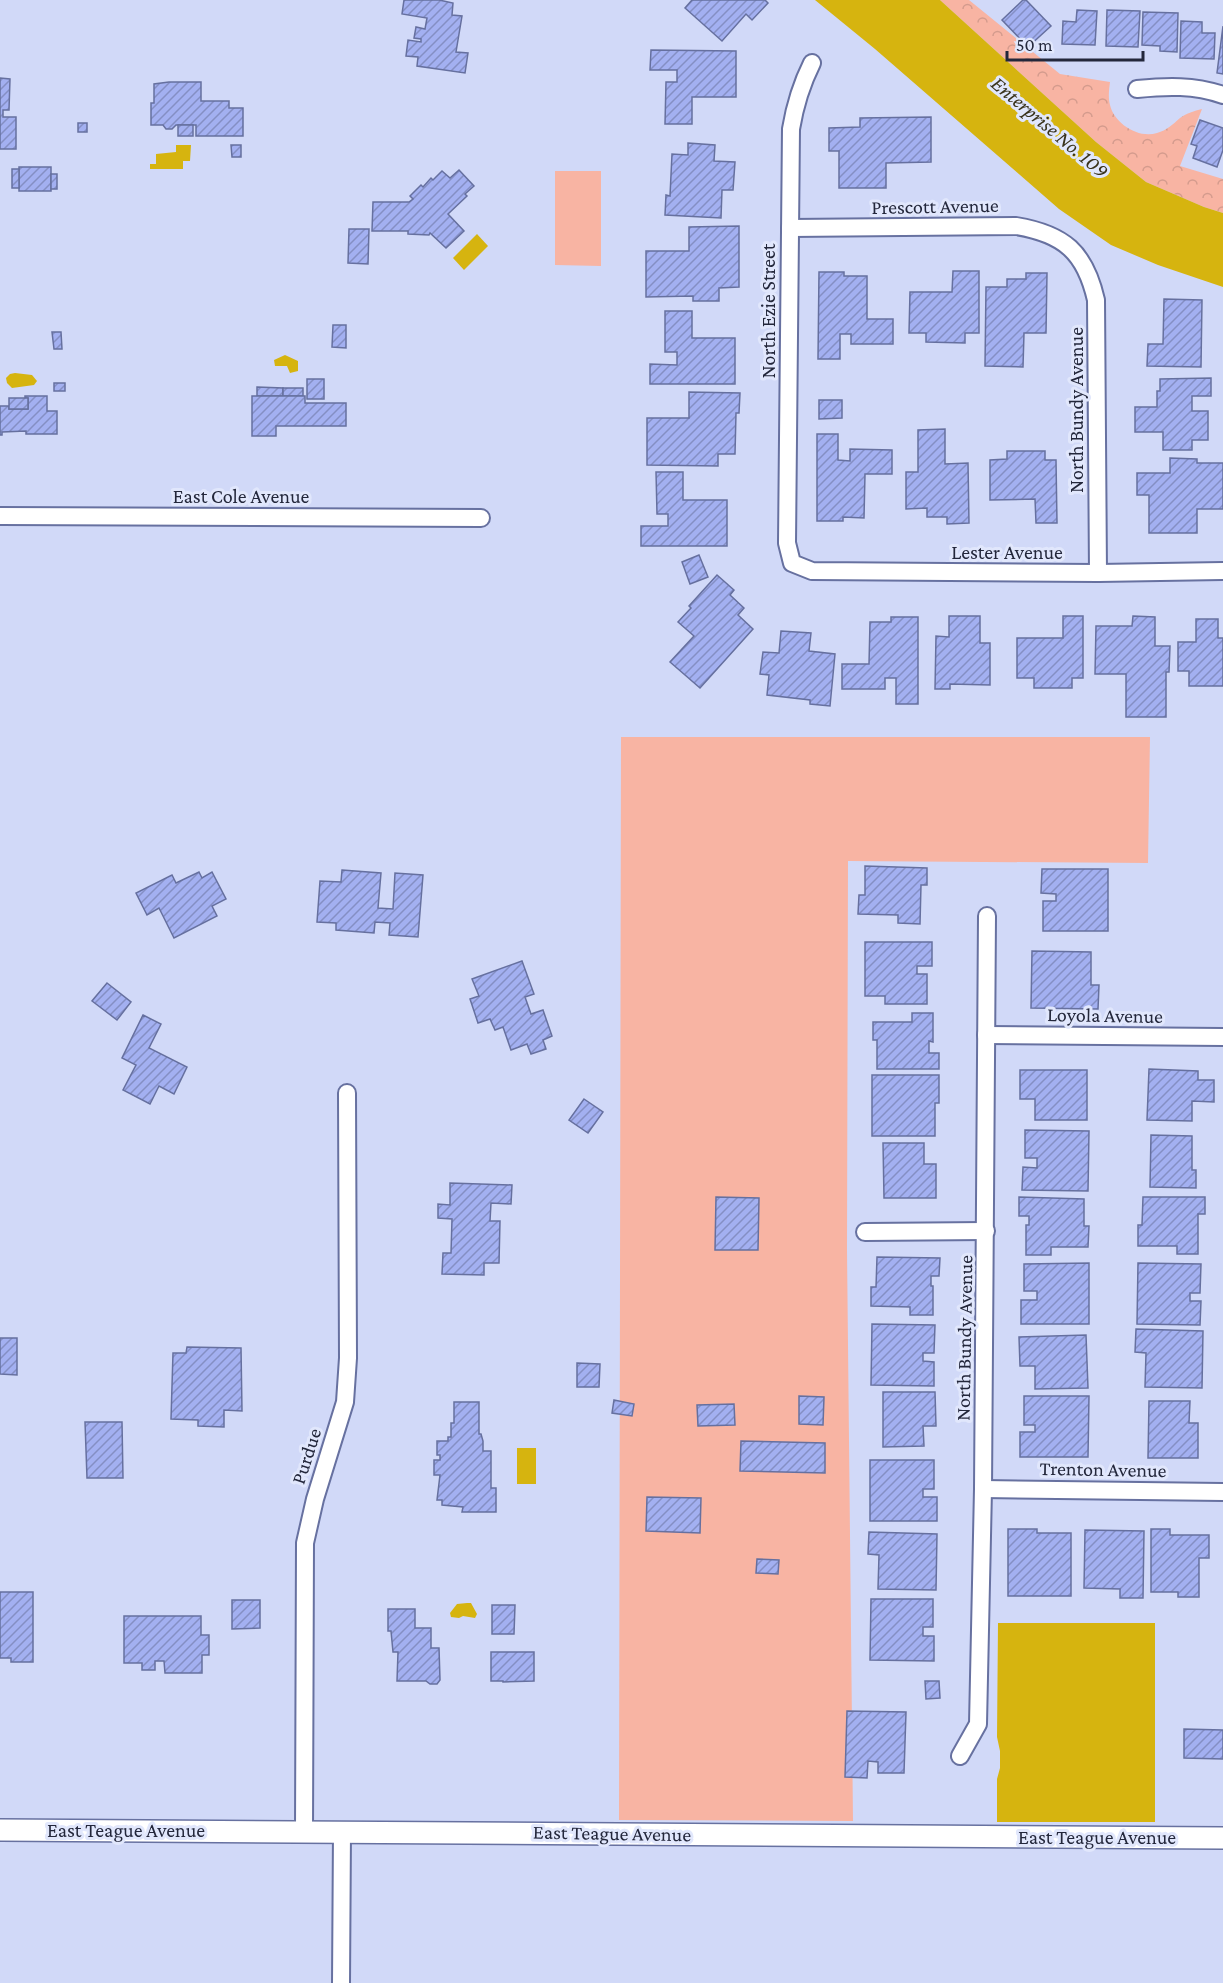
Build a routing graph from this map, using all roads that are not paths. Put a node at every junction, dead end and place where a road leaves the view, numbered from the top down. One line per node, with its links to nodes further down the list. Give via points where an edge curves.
1 (812, 63): 4 (street, North Ezie Street, via 794,105 790,129)
2 (1137, 89): 3 (street, via 1183,86)
3 (1223, 94)
4 (790, 228): 5 (street, Prescott Avenue, via 1016,226 1049,234); 8 (street, North Ezie Street, via 787,543)
5 (1075, 252): 10 (street, North Bundy Avenue, via 1085,265 1096,300)
6 (0, 516): 7 (street, East Cole Avenue)
7 (482, 518)
8 (792, 563): 10 (street, Lester Avenue, via 812,571)
9 (1223, 571): 10 (street, Lester Avenue)
10 (1098, 573)
11 (987, 916): 12 (street, North Bundy Avenue)
12 (986, 1035): 13 (street, Loyola Avenue); 15 (street, North Bundy Avenue)
13 (1223, 1037)
14 (347, 1093): 21 (street, Purdue, via 347,1369 345,1402 305,1543)
15 (986, 1231): 16 (street); 17 (street, North Bundy Avenue)
16 (865, 1232)
17 (983, 1489): 18 (street, Trenton Avenue); 19 (street, North Bundy Avenue, via 978,1724)
18 (1223, 1492)
19 (960, 1756)
20 (0, 1830): 21 (street, East Teague Avenue)
21 (304, 1831): 22 (street, East Teague Avenue)
22 (342, 1831): 23 (street, East Teague Avenue); 24 (street)
23 (1223, 1838)
24 (342, 1983)

